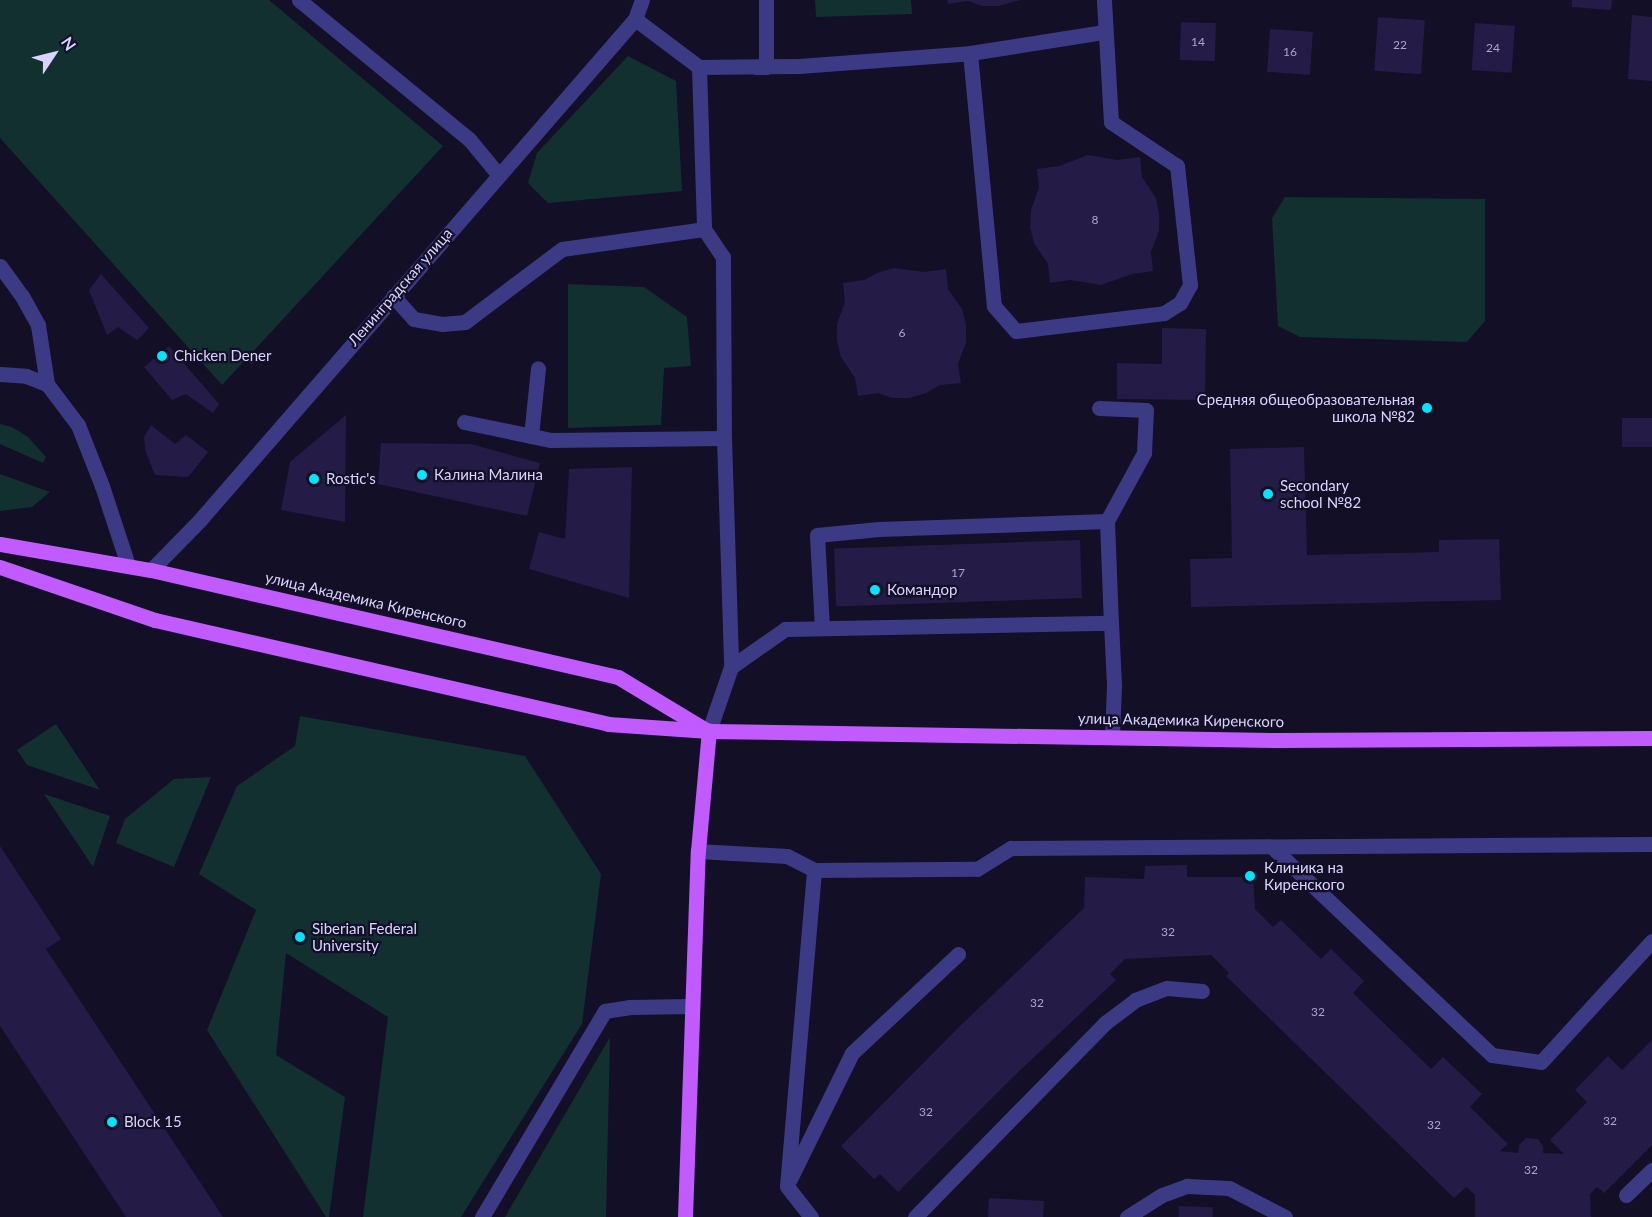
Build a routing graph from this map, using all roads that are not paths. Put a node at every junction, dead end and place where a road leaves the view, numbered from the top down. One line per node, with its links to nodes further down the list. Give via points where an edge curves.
1 (299, 0): 10 (street, via 469,140)
2 (642, 0): 5 (street, Ленинградская улица)
3 (766, 0): 8 (street)
4 (1104, 0): 6 (street)
5 (634, 19): 9 (street); 10 (street, Ленинградская улица)
6 (1104, 32): 7 (street); 7 (street, via 1111,122 1177,166 1190,285 1180,303 1164,313 1016,331 994,306)
7 (970, 53): 8 (street)
8 (766, 67): 9 (street)
9 (699, 68): 11 (street)
10 (498, 174): 13 (street, Ленинградская улица)
11 (704, 229): 13 (street, via 562,249 465,322 442,324 414,319); 20 (street, via 723,257)
12 (0, 266): 16 (street, via 38,325)
13 (393, 296): 25 (street, Ленинградская улица, via 199,521)
14 (538, 368): 19 (street)
15 (0, 374): 16 (street, via 26,376)
16 (47, 384): 23 (street, via 78,425 87,444)
17 (1099, 408): 21 (street, via 1146,410 1144,453)
18 (464, 422): 19 (street)
19 (531, 436): 20 (street, via 550,440)
20 (724, 438): 28 (street)
21 (1107, 521): 26 (street); 27 (street, via 879,529 817,535)
22 (0, 544): 23 (main road, улица Академика Киренского)
23 (128, 565): 25 (main road, улица Академика Киренского)
24 (0, 567): 29 (main road, улица Академика Киренского, via 155,620 608,724)
25 (151, 570): 29 (main road, улица Академика Киренского, via 618,677)
26 (1111, 623): 27 (street); 30 (street)
27 (822, 628): 28 (street, via 785,629)
28 (731, 667): 29 (street)
29 (709, 732): 30 (main road, улица Академика Киренского); 34 (main road)
30 (1112, 737): 31 (main road, улица Академика Киренского)
31 (1652, 738)
32 (1652, 844): 33 (street)
33 (1272, 847): 35 (street, via 1011,848 977,868); 36 (street, via 1492,1055 1541,1062)
34 (698, 851): 35 (street, via 787,856); 39 (main road)
35 (814, 870): 41 (street)
36 (1652, 941)
37 (958, 954): 41 (street, via 852,1053)
38 (1202, 991): 46 (street, via 1167,988 1135,1000 1105,1023)
39 (692, 1006): 43 (street, via 605,1011); 44 (main road)
40 (1652, 1170): 42 (street)
41 (787, 1186): 45 (street)
42 (1626, 1195)
43 (482, 1217)
44 (685, 1217)
45 (811, 1217)
46 (915, 1217)
47 (1127, 1217): 48 (street, via 1162,1195 1187,1186 1229,1188)
48 (1285, 1217)

